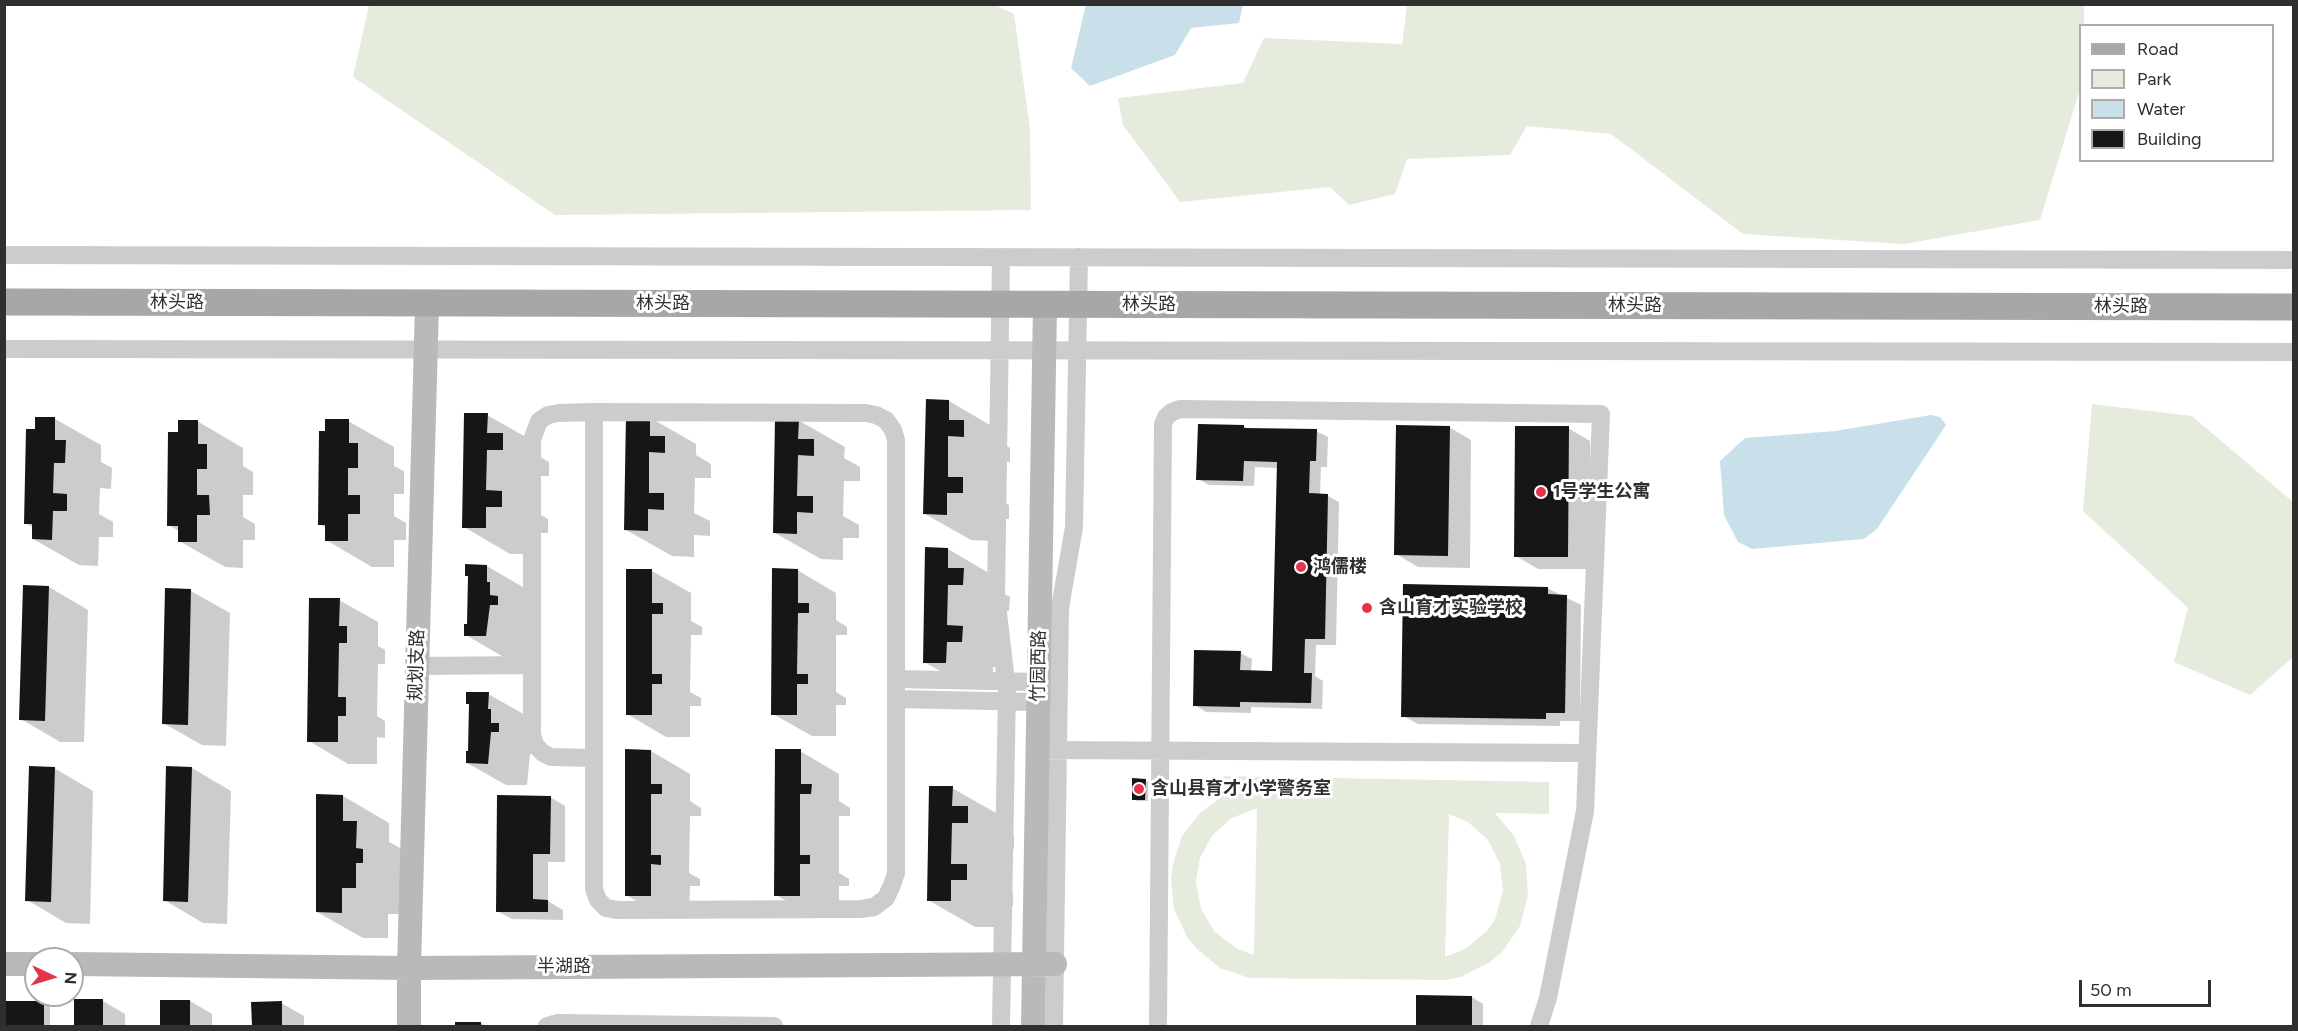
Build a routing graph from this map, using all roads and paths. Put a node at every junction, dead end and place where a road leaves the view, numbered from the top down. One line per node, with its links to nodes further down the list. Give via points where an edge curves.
1 (4, 255): 2 (street)
2 (1001, 257): 3 (street); 7 (street)
3 (1079, 257): 4 (street); 9 (street)
4 (2294, 260)
5 (4, 302): 6 (main road, 林头路)
6 (427, 303): 7 (main road, 林头路); 12 (street, 规划支路)
7 (1000, 305): 8 (main road, 林头路); 13 (street)
8 (1045, 305): 9 (main road, 林头路); 14 (street, 竹园西路)
9 (1078, 305): 10 (main road, 林头路); 15 (street)
10 (2294, 307)
11 (4, 349): 12 (street)
12 (425, 350): 13 (street); 19 (street, 规划支路)
13 (999, 351): 14 (street); 21 (street, via 996,596)
14 (1044, 351): 15 (street); 22 (street, 竹园西路)
15 (1077, 351): 16 (street); 33 (street, via 1074,527 1060,608)
16 (2294, 352)
17 (594, 412): 18 (street, via 548,415 534,430); 20 (street, via 866,413 886,420 896,440); 28 (street)
18 (532, 665): 19 (street); 28 (street, via 535,745 551,757)
19 (417, 666): 34 (street, 规划支路)
20 (896, 680): 21 (street); 23 (street)
21 (1005, 682): 22 (street); 24 (street)
22 (1039, 692): 24 (street); 25 (street, 竹园西路)
23 (896, 699): 24 (street); 28 (street, via 896,873 886,898 874,907 606,908 594,889)
24 (1006, 702): 29 (street)
25 (1038, 750): 26 (street); 33 (street, 竹园西路)
26 (1160, 751): 27 (street); 27 (street, via 1163,424 1166,417 1180,409 1601,414); 41 (street)
27 (1587, 753): 42 (street, via 1585,811)
28 (594, 758)
29 (1002, 963): 33 (street, 半湖路); 34 (street, 半湖路); 38 (street)
30 (4, 964): 31 (street)
31 (24, 964)
32 (84, 964): 34 (street, 半湖路)
33 (1045, 964): 39 (street, 竹园西路); 40 (street)
34 (409, 968): 35 (street, 规划支路)
35 (410, 1026)
36 (547, 1026): 37 (street)
37 (774, 1026)
38 (1001, 1026)
39 (1033, 1026)
40 (1054, 1026)
41 (1158, 1026)
42 (1539, 1026)

